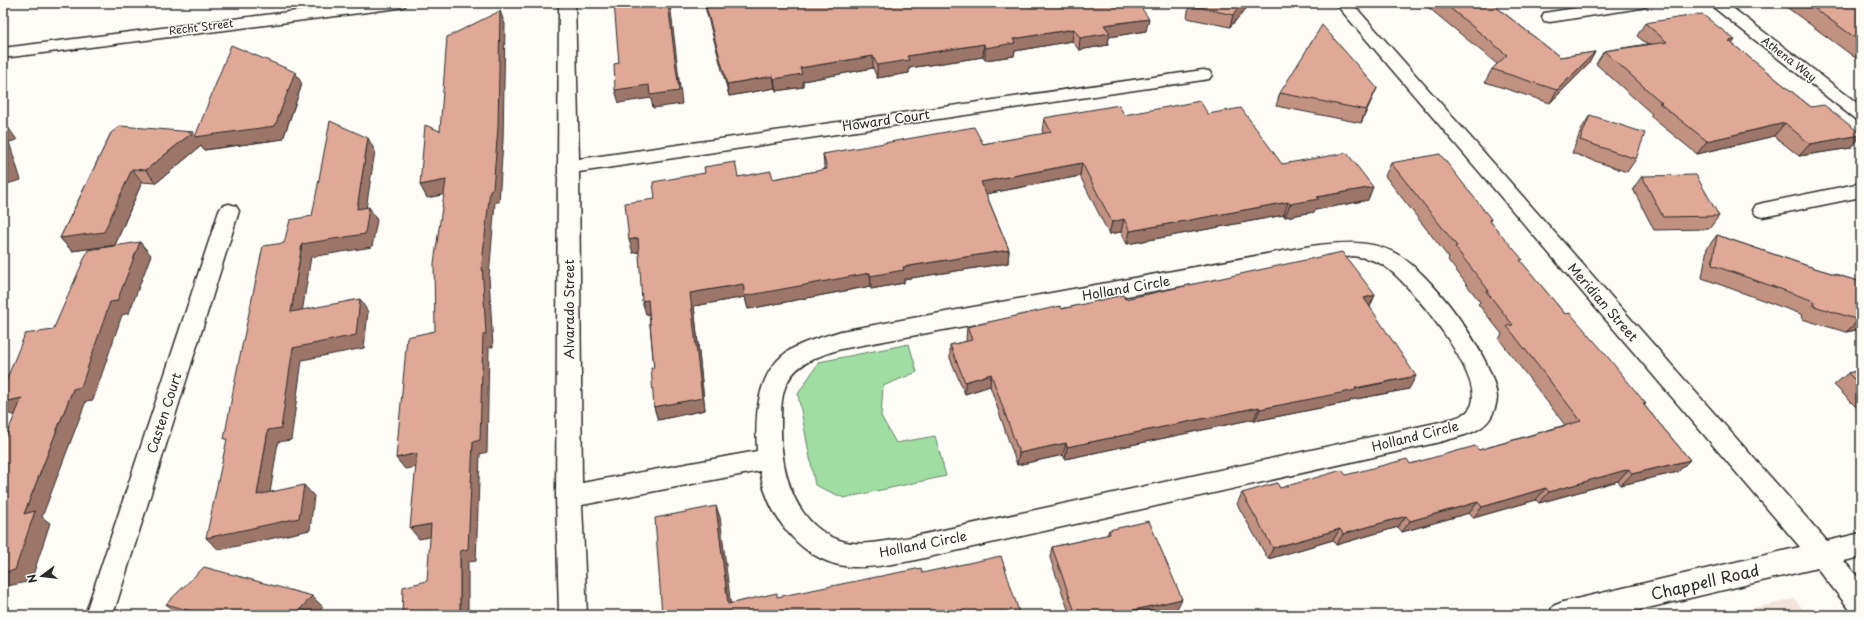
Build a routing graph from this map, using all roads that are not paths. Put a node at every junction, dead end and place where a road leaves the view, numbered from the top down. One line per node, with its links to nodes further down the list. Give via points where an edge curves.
1 (399, 3): 7 (street, Recht Street)
2 (567, 3): 10 (street, Alvarado Street)
3 (1343, 3): 17 (street, Meridian Street)
4 (1641, 3): 6 (street)
5 (1716, 3): 9 (street, Athena Way)
6 (1550, 17)
7 (3, 53)
8 (1203, 75): 10 (street, Howard Court)
9 (1861, 115)
10 (569, 167): 15 (street, Alvarado Street)
11 (1861, 190): 12 (street)
12 (1763, 210)
13 (229, 211): 19 (street, Casten Court)
14 (770, 459): 14 (street, Holland Circle, via 782,502 799,529 811,540 836,552 864,555 911,549 1440,432 1468,422 1481,413 1486,394 1479,372 1468,351 1425,291 1390,259 1367,250 1354,249 1310,254 841,340 811,349 783,369 771,391 768,434); 15 (street)
15 (569, 496): 20 (street, Alvarado Street)
16 (1861, 545): 17 (street)
17 (1823, 555): 18 (street, Meridian Street); 21 (street, Chappell Road)
18 (1861, 602)
19 (99, 615)
20 (573, 615)
21 (1563, 615)

